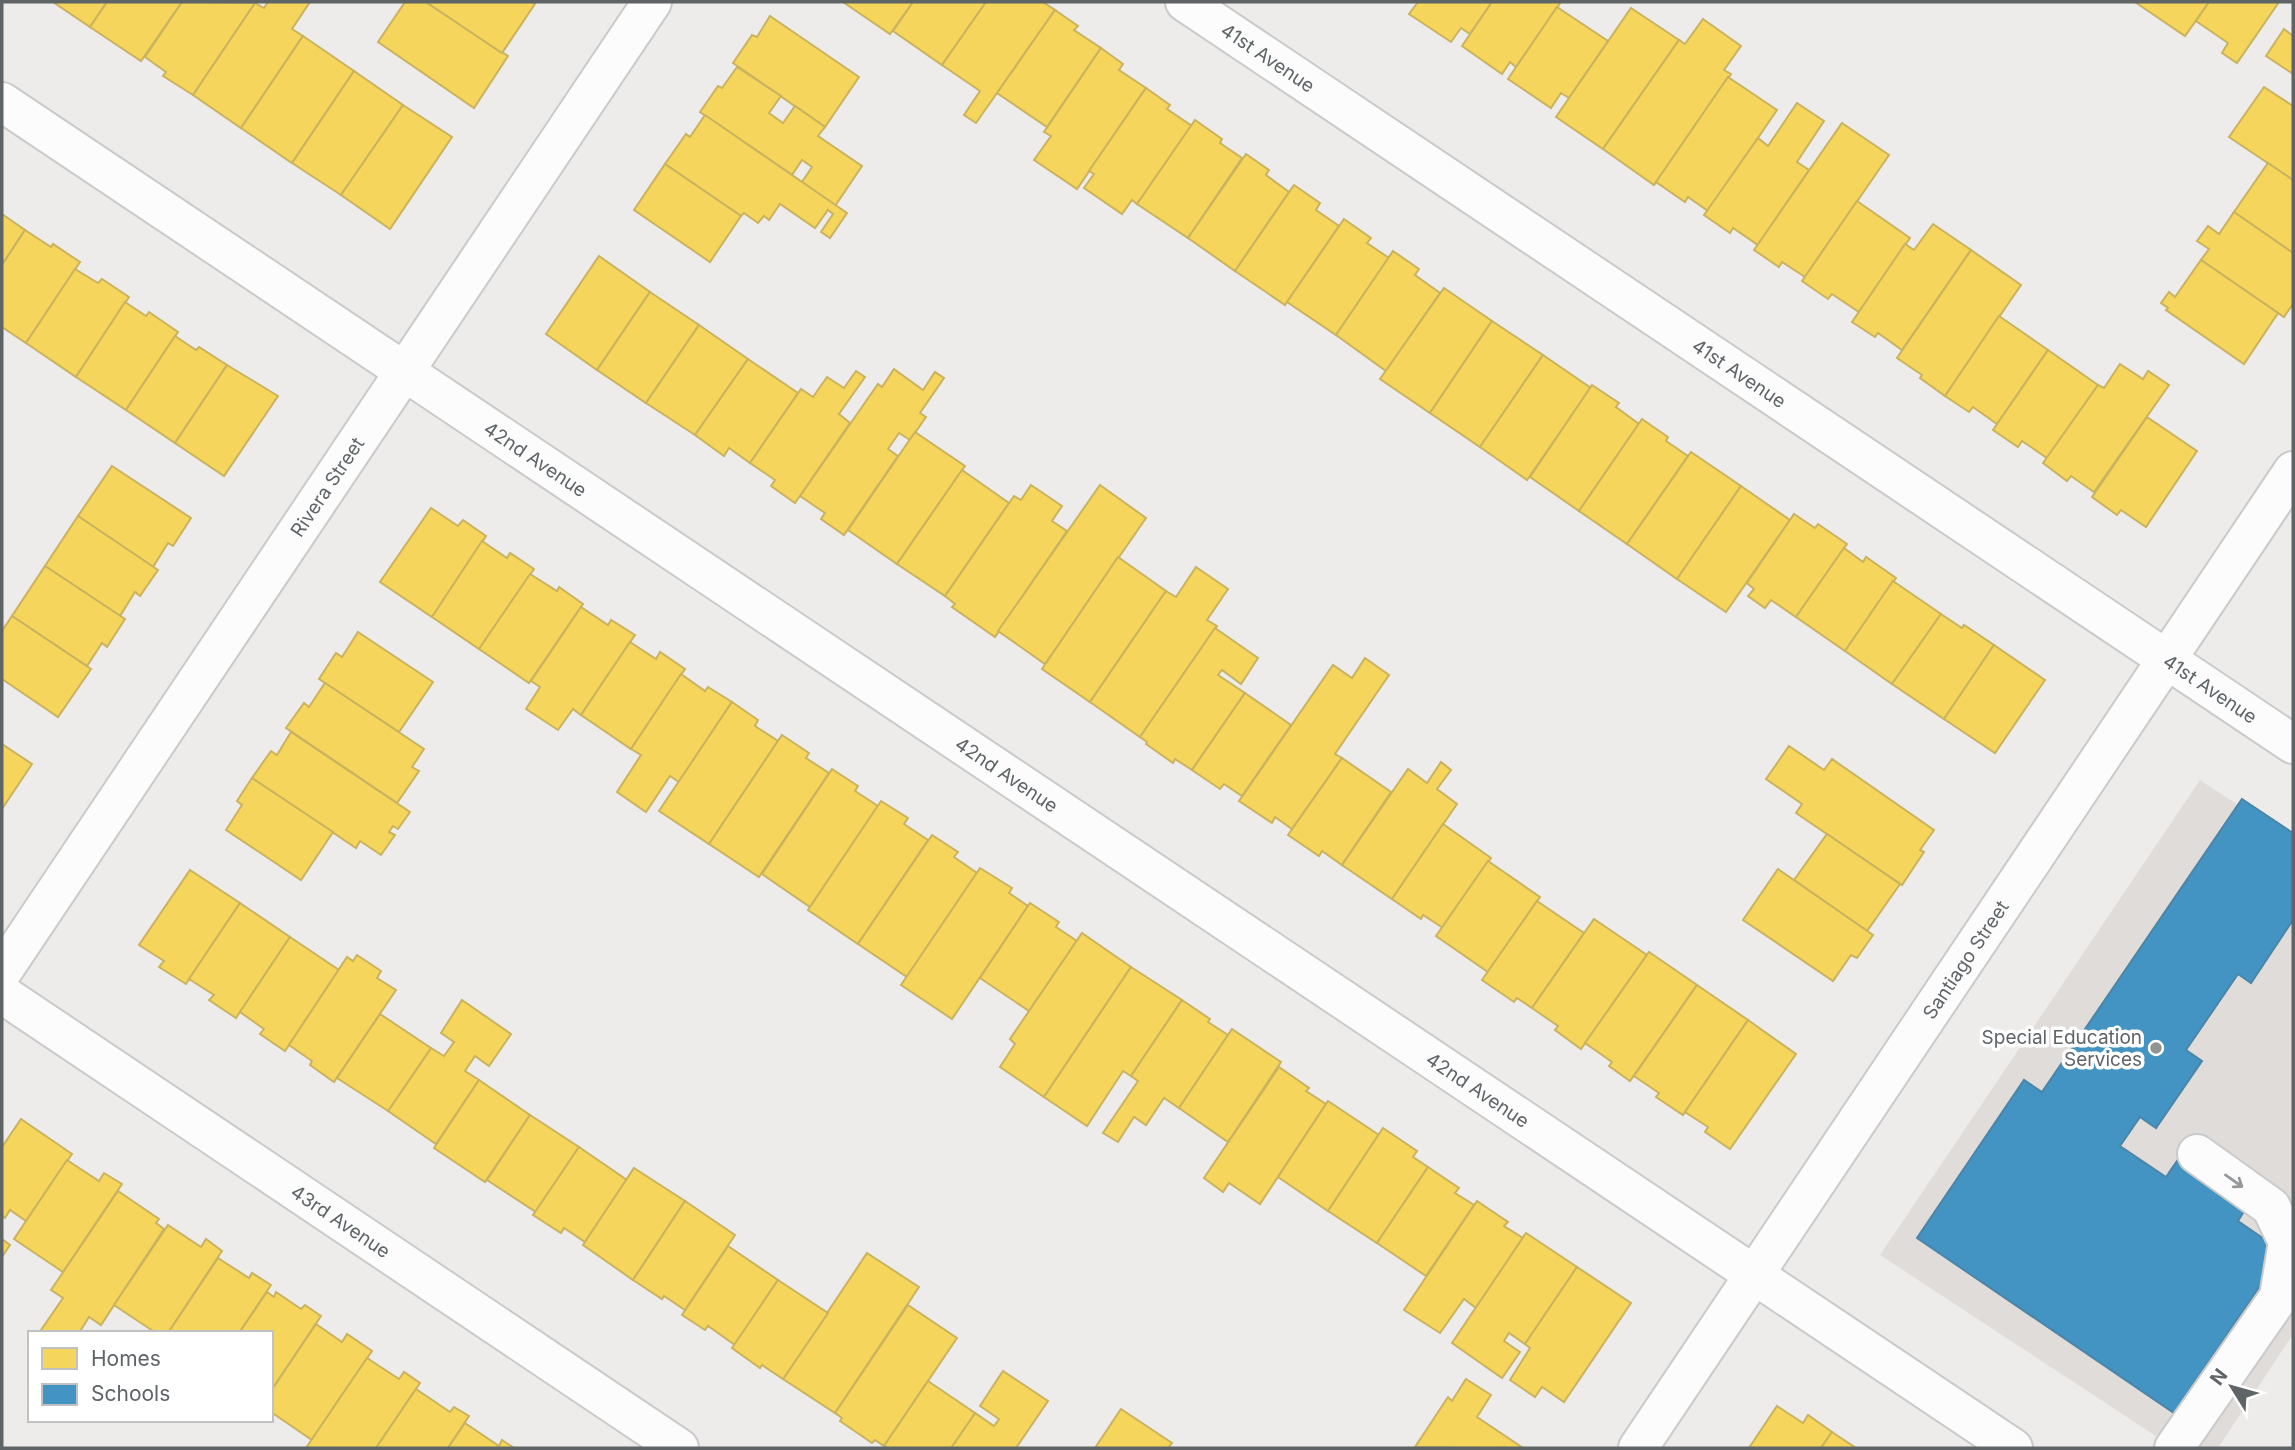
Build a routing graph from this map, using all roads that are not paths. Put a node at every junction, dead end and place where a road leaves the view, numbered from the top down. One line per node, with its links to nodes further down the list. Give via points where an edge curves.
1 (652, 2): 4 (street, Rivera Street)
2 (1185, 2): 6 (street, 41st Avenue)
3 (2, 102): 4 (street, 42nd Avenue)
4 (404, 371): 8 (street, Rivera Street); 11 (street, 42nd Avenue)
5 (2293, 471): 6 (street, Santiago Street)
6 (2167, 659): 7 (street, 41st Avenue); 11 (street, Santiago Street)
7 (2293, 744)
8 (2, 972)
9 (2, 994): 12 (street, 43rd Avenue)
10 (2197, 1154): 15 (street, one-way to 15, via 2271,1207 2288,1242 2279,1297)
11 (1754, 1275): 13 (street, Santiago Street); 14 (street, 42nd Avenue)
12 (679, 1448)
13 (1638, 1448)
14 (2013, 1448)
15 (2174, 1448)

